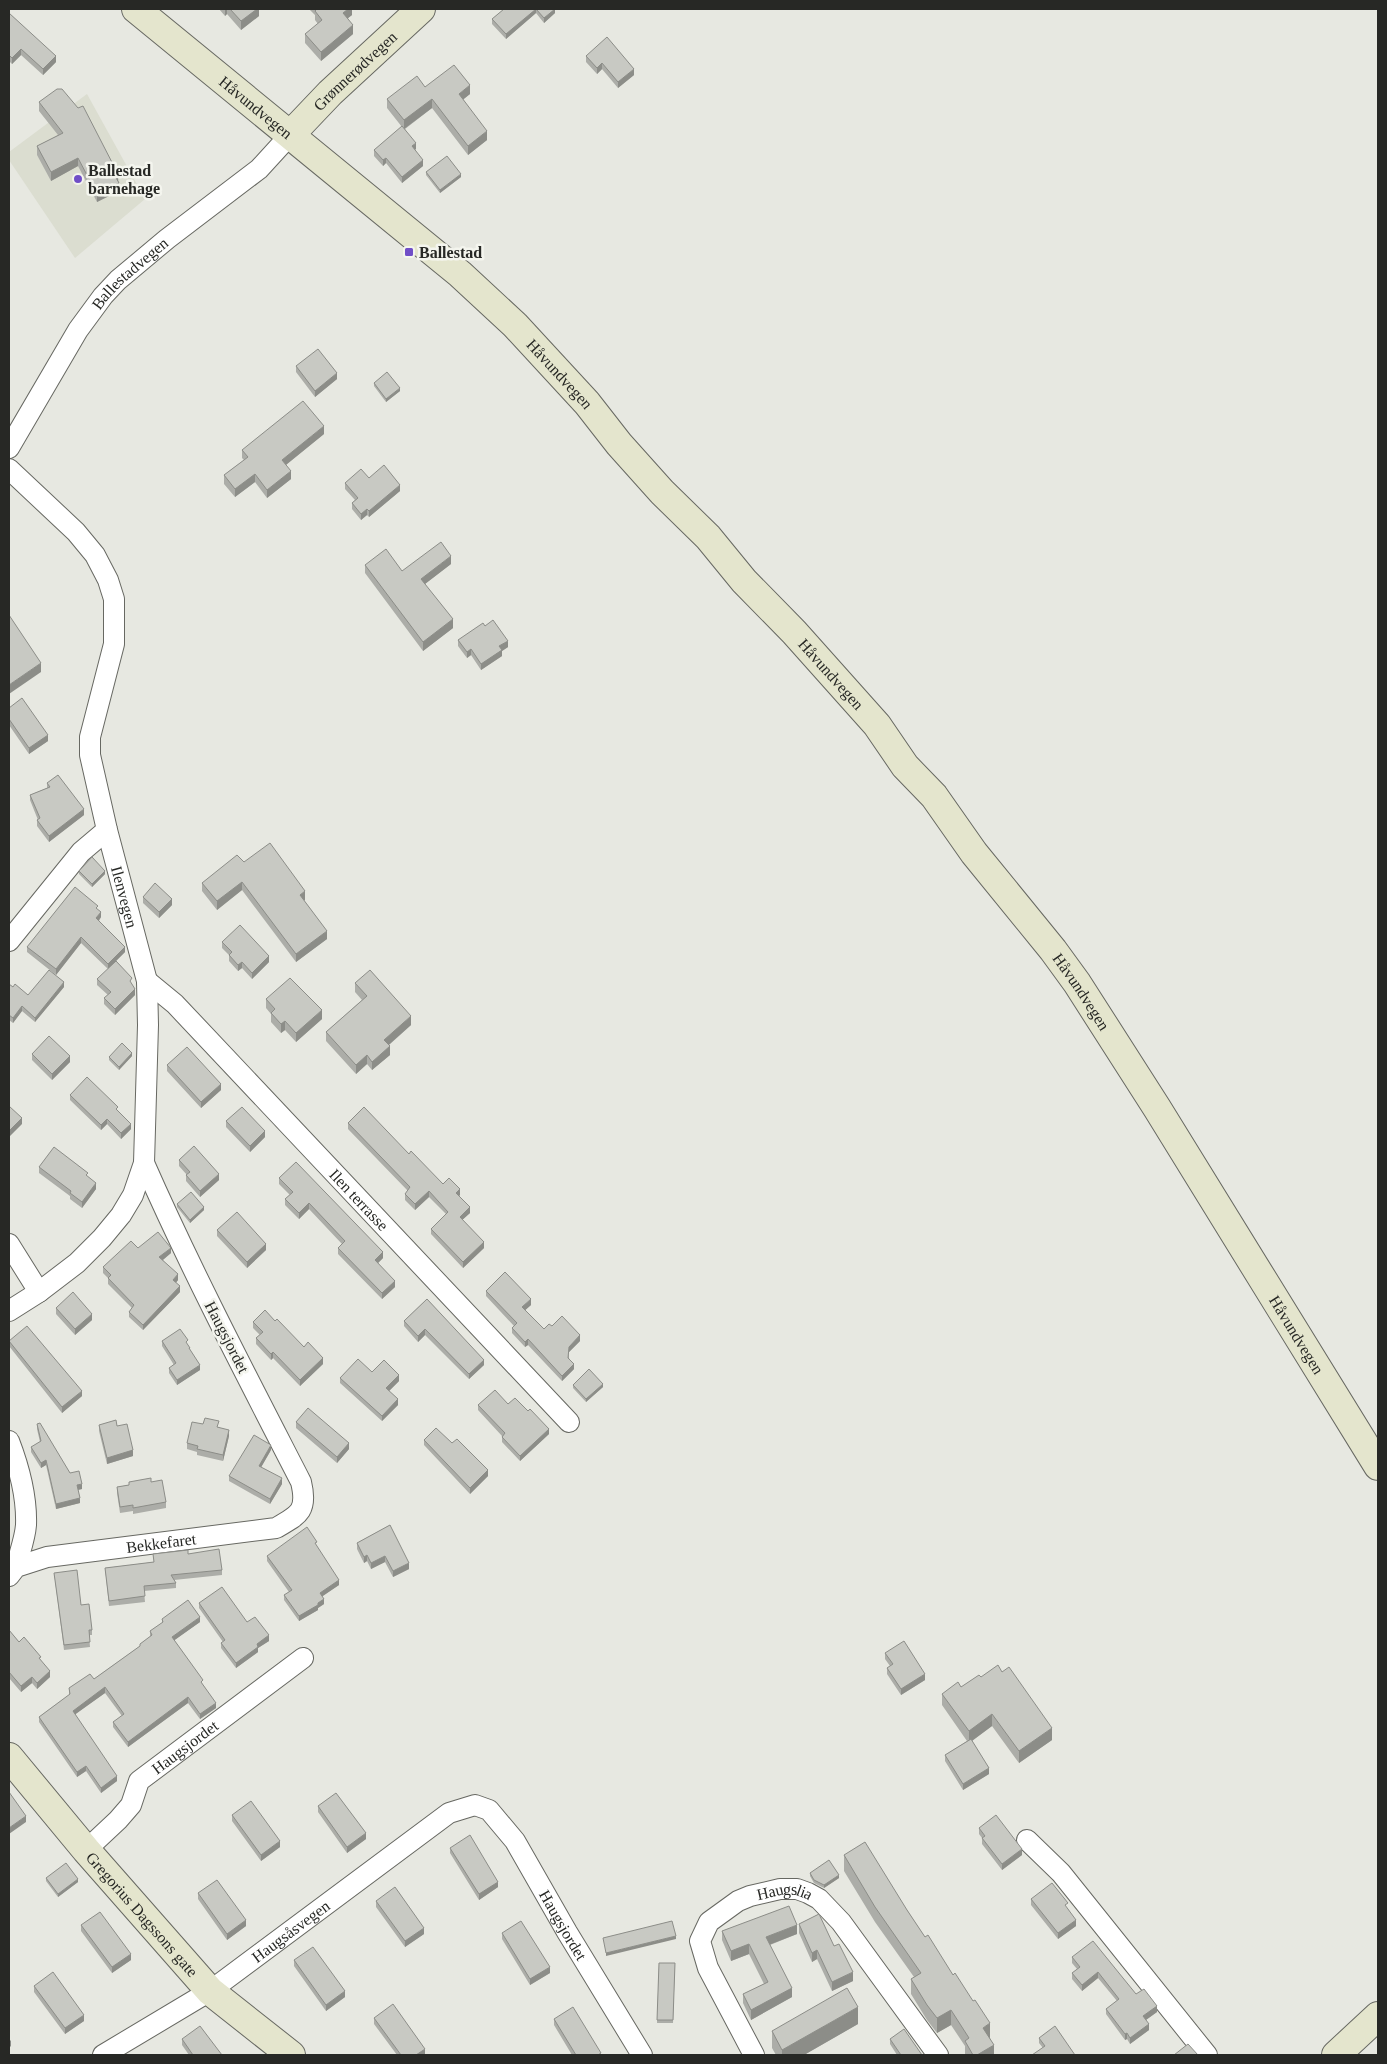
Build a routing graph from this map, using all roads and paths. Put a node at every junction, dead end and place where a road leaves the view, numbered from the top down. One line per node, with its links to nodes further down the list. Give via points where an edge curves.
1 (136, 9): 3 (main road, Håvundvegen)
2 (422, 9): 3 (main road, Grønnerødvegen)
3 (290, 134): 4 (street, Ballestadvegen, via 259,169 160,245 103,296 78,330); 15 (main road, Håvundvegen, via 460,274 515,325 587,403 619,444 794,632 876,725 905,766 934,796 974,853 1076,983)
4 (9, 448)
5 (9, 469): 6 (street, Ilenvegen, via 76,532 95,555 114,599 114,644 90,737 90,755)
6 (107, 830): 7 (street, via 81,852); 8 (street, Ilenvegen)
7 (9, 941)
8 (148, 981): 9 (street, Ilenvegen); 13 (street, Ilen terrasse, via 175,1004)
9 (144, 1163): 11 (street, Ilenvegen, via 133,1195 121,1215 77,1262); 16 (street, Haugsjordet, via 225,1334 301,1482 305,1498)
10 (9, 1244): 11 (street)
11 (38, 1292): 12 (street, Ilenvegen)
12 (9, 1311)
13 (568, 1422)
14 (9, 1442): 17 (street, Bekkefaret, via 24,1497 26,1526)
15 (1378, 1466)
16 (300, 1511): 17 (street, Bekkefaret, via 276,1528 47,1557)
17 (13, 1571)
18 (303, 1658): 22 (street, Haugsjordet, via 139,1781 131,1805)
19 (9, 1757): 22 (main road, Gregorius Dagssons gate)
20 (475, 1805): 23 (street, Haugsåsvegen, via 449,1813); 27 (street, Haugsjordet, via 490,1810 515,1841)
21 (1027, 1840): 30 (street, via 1061,1873)
22 (86, 1850): 23 (main road, Gregorius Dagssons gate)
23 (210, 1991): 25 (street, Haugsåsvegen); 26 (main road, Gregorius Dagssons gate)
24 (1378, 2016): 31 (main road)
25 (103, 2055)
26 (292, 2055)
27 (642, 2055)
28 (754, 2055): 29 (street, Haugslia, via 708,1968 700,1941 710,1922 738,1902 780,1889 797,1890 819,1899 840,1922)
29 (938, 2055)
30 (1207, 2055)
31 (1336, 2055)

